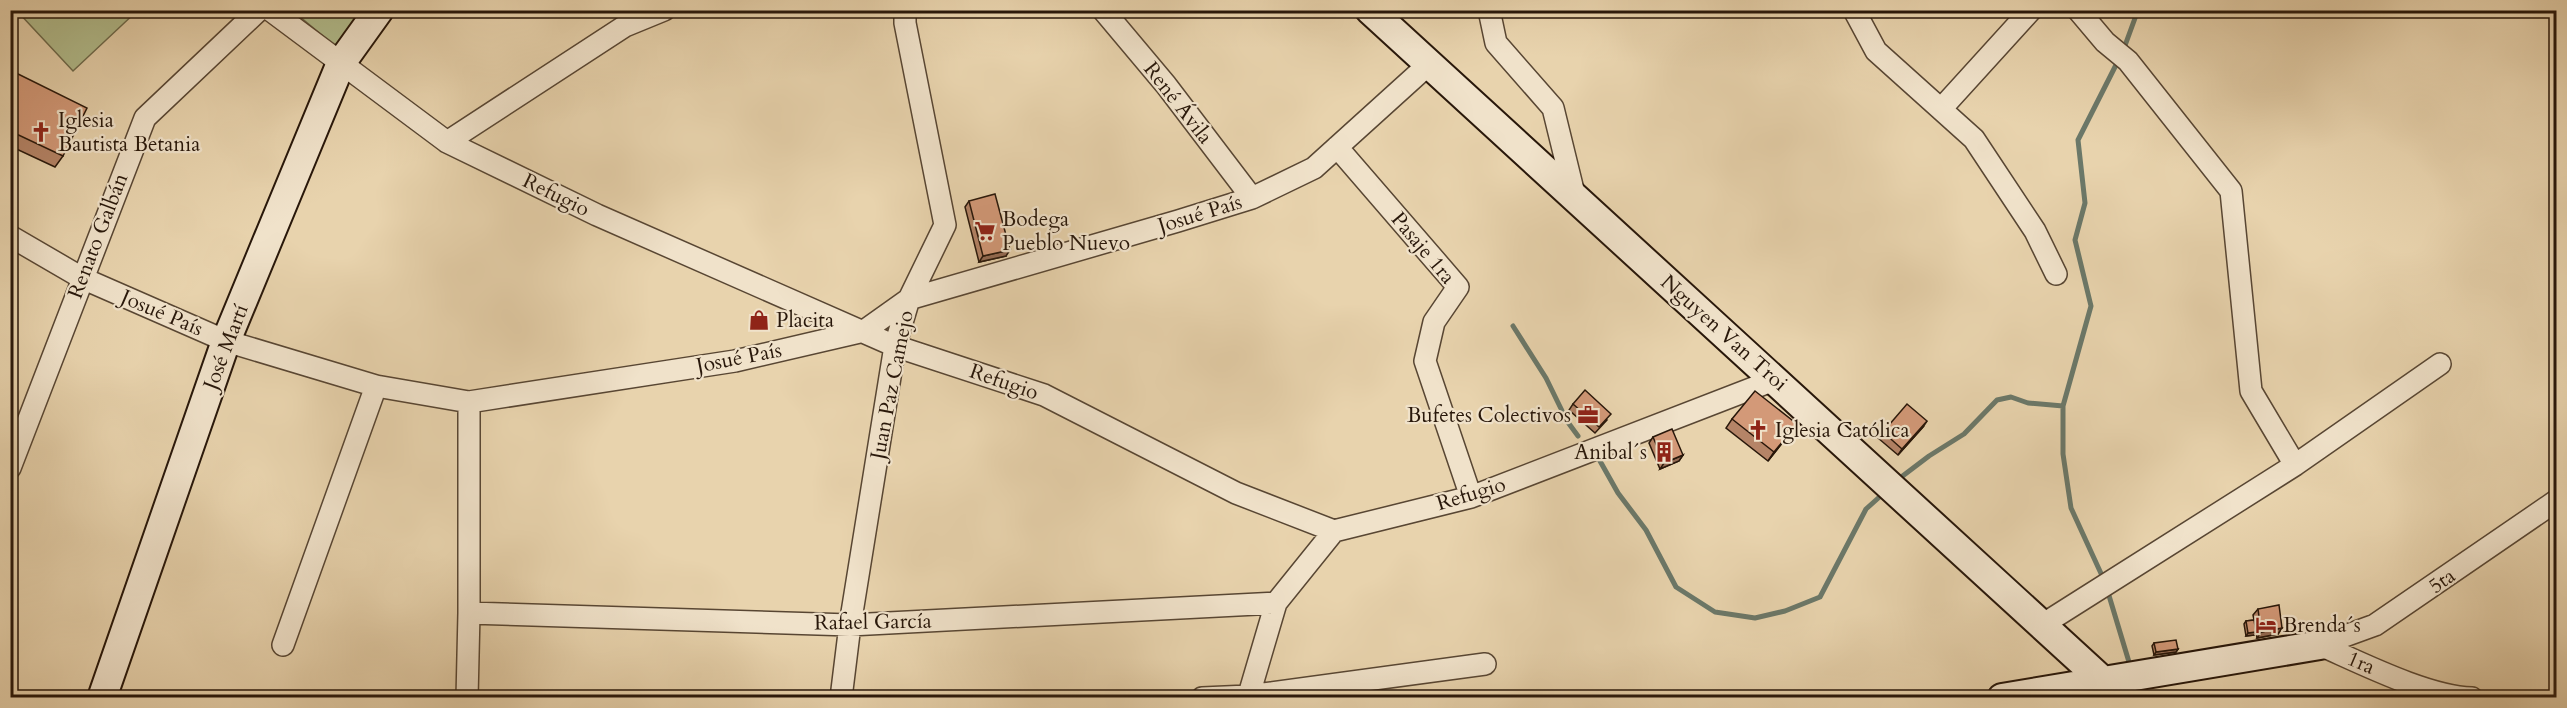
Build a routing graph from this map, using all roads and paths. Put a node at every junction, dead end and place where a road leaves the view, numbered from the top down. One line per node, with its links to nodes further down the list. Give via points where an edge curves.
1 (259, 10): 21 (street, Renato Galbán, via 145,118)
2 (270, 10): 12 (street, Refugio)
3 (379, 10): 12 (street, José Martí)
4 (664, 10): 15 (street, via 625,26)
5 (905, 10): 22 (street, Juan Paz Camejo, via 945,225)
6 (1102, 10): 17 (street, René Ávila)
7 (1370, 10): 13 (street, Nguyen Van Troi)
8 (1489, 10): 18 (street, via 1496,43 1552,108)
9 (1854, 10): 14 (street, via 1876,51)
10 (2031, 10): 14 (street)
11 (2078, 10): 30 (street, via 2105,42 2128,61 2231,191 2251,391)
12 (341, 63): 15 (street, Refugio); 24 (street, José Martí)
13 (1429, 64): 16 (street, Josué País); 18 (street, Nguyen Van Troi)
14 (1941, 109): 20 (street, via 1974,139 2035,231)
15 (447, 142): 23 (street, Refugio, via 597,215)
16 (1337, 147): 17 (street, Josué País, via 1314,168); 32 (street, Pasaje 1ra, via 1458,287 1434,322 1425,361)
17 (1252, 198): 22 (street, Josué País)
18 (1575, 198): 27 (street, Nguyen Van Troi)
19 (10, 236): 21 (street, Josué País)
20 (2056, 274)
21 (82, 278): 24 (street, Josué País); 31 (street, Renato Galbán)
22 (909, 299): 23 (street, Josué País); 25 (street, Juan Paz Camejo)
23 (864, 331): 25 (street, Refugio); 29 (street, Josué País, via 735,361)
24 (226, 341): 28 (street, Josué País); 45 (street, José Martí)
25 (896, 346): 34 (street, Refugio, via 1044,395 1236,493); 37 (street, Juan Paz Camejo)
26 (2440, 364): 30 (street)
27 (1774, 380): 32 (street, Refugio); 38 (street, Nguyen Van Troi)
28 (376, 386): 29 (street, Josué País); 39 (street)
29 (469, 402): 36 (street)
30 (2295, 465): 38 (street)
31 (10, 468)
32 (1471, 497): 34 (street, Refugio)
33 (2556, 501): 40 (street, 5ta, via 2375,625)
34 (1334, 531): 35 (street)
35 (1276, 603): 37 (street, Rafael García); 44 (street)
36 (470, 613): 37 (street, Rafael García); 46 (street)
37 (850, 625): 47 (street, Juan Paz Camejo)
38 (2042, 625): 42 (street, Nguyen Van Troi)
39 (283, 645)
40 (2319, 645): 42 (street); 43 (street, 1ra)
41 (1485, 664): 44 (street)
42 (2103, 681): 49 (street)
43 (2436, 694): 50 (street, 1ra)
44 (1248, 697): 48 (street)
45 (102, 698)
46 (467, 698)
47 (841, 698)
48 (1202, 698)
49 (2002, 698)
50 (2472, 698)

